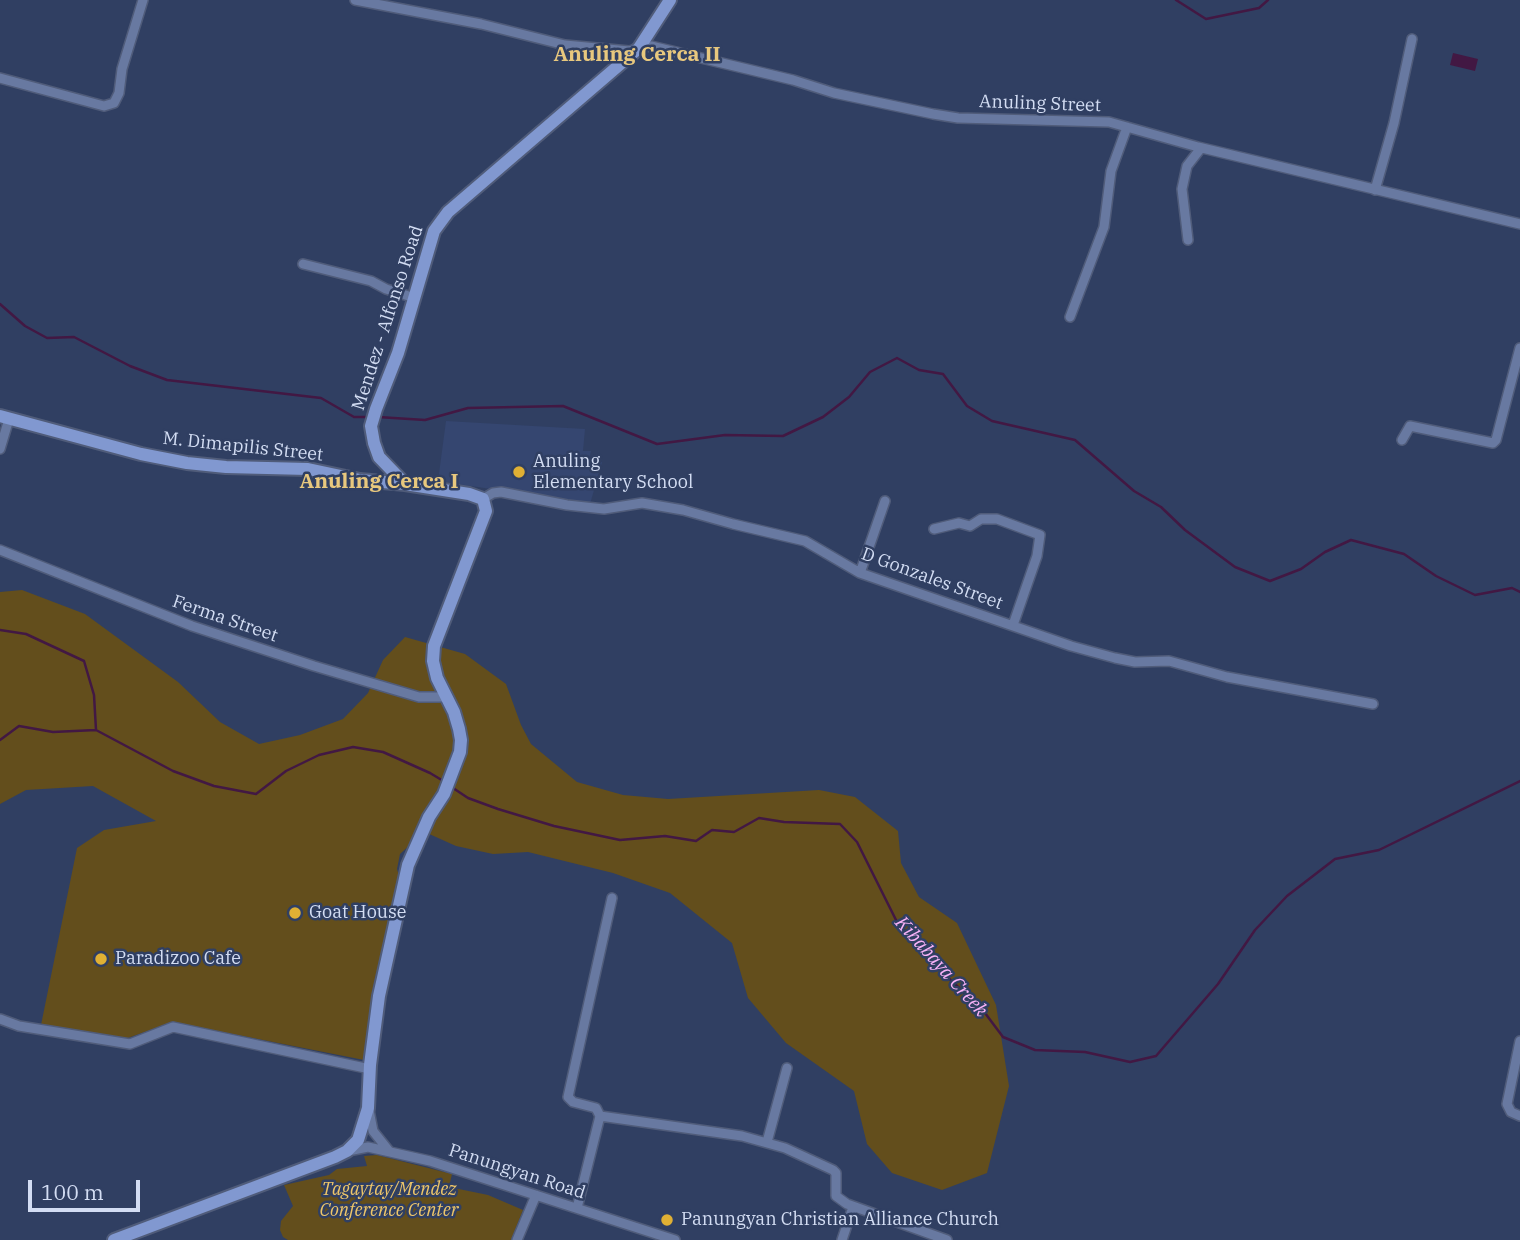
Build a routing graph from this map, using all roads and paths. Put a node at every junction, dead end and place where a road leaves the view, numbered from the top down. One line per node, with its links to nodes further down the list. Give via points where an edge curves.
1 (142, 0): 6 (street, via 114,103 104,106)
2 (355, 0): 5 (street, Anuling Street, via 565,45)
3 (670, 0): 5 (main road, Mendez - Alfonso Road)
4 (1412, 39): 9 (street)
5 (639, 48): 7 (street, Anuling Street, via 675,51 933,114 1082,120); 13 (main road, Mendez - Alfonso Road, via 448,212 434,232)
6 (0, 78)
7 (1127, 127): 8 (street, Anuling Street); 14 (street, via 1111,171 1104,227)
8 (1201, 148): 9 (street, Anuling Street); 11 (street, via 1187,166 1182,189)
9 (1376, 190): 10 (street, Anuling Street)
10 (1520, 224)
11 (1188, 240)
12 (303, 264): 13 (street)
13 (415, 298): 19 (main road, Mendez - Alfonso Road, via 371,426)
14 (1070, 317)
15 (1520, 348): 17 (street, via 1493,443 1410,426)
16 (5, 418): 18 (street); 20 (main road, M. Dimapilis Street, via 187,463 308,469)
17 (1402, 440)
18 (0, 449)
19 (379, 457): 20 (main road, via 373,472); 21 (main road, Mendez - Alfonso Road)
20 (360, 480): 21 (main road, M. Dimapilis Street)
21 (405, 484): 22 (main road, M. Dimapilis Street)
22 (483, 499): 26 (street, D Gonzales Street, via 501,492 604,509 642,503 664,506 805,541); 28 (main road, via 486,511 433,646 437,678)
23 (885, 501): 26 (street)
24 (934, 528): 27 (street, via 997,519 1040,535)
25 (0, 550): 28 (street, Ferma Street, via 192,626 419,697)
26 (860, 573): 27 (street, D Gonzales Street)
27 (1013, 625): 29 (street, D Gonzales Street, via 1115,659 1169,661)
28 (446, 697): 34 (main road, via 461,740 444,794 408,865 382,976)
29 (1373, 705)
30 (611, 898): 36 (street, via 568,1097 596,1108)
31 (0, 1019): 34 (street, via 130,1044 173,1027)
32 (1520, 1041): 37 (street, via 1507,1104)
33 (787, 1068): 38 (street)
34 (370, 1069): 35 (main road)
35 (368, 1108): 39 (main road, via 358,1140); 40 (street, via 373,1131)
36 (600, 1116): 38 (street, via 694,1127); 43 (street)
37 (1520, 1116)
38 (767, 1142): 42 (street, via 836,1173 836,1196)
39 (347, 1151): 40 (street, Panungyan Road, via 368,1147); 44 (main road)
40 (389, 1151): 41 (street, Panungyan Road)
41 (536, 1195): 43 (street, Panungyan Road); 45 (street)
42 (853, 1207): 47 (street); 48 (street)
43 (577, 1208): 46 (street, Panungyan Road)
44 (114, 1240)
45 (517, 1240)
46 (675, 1240)
47 (842, 1240)
48 (947, 1240)

